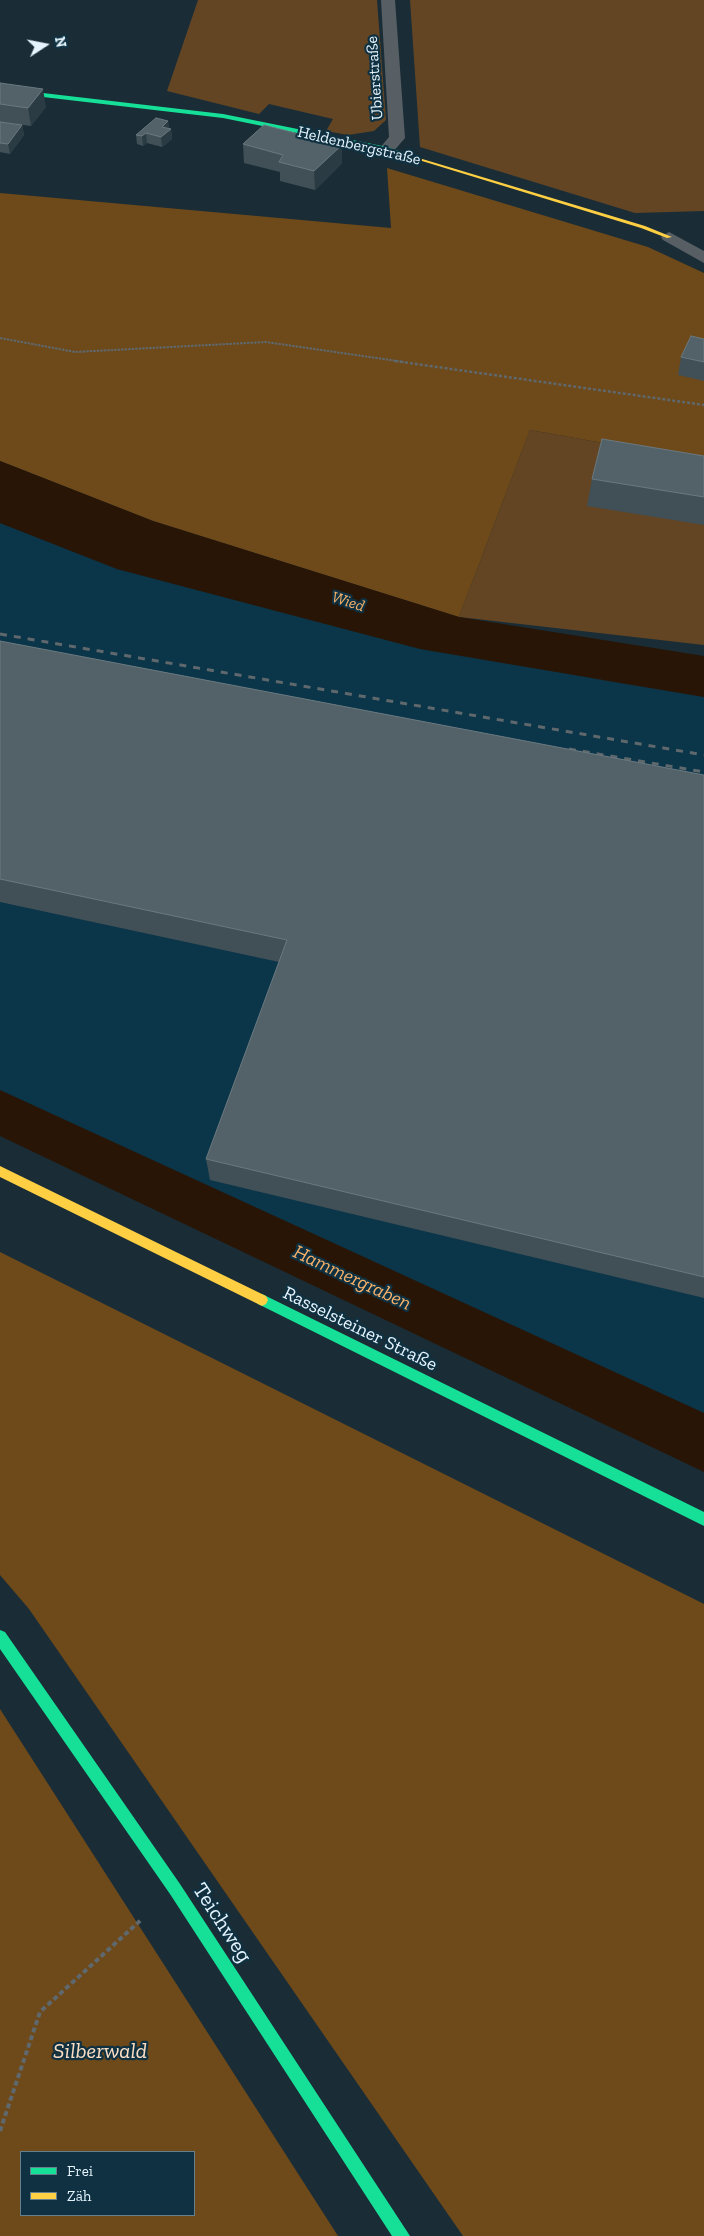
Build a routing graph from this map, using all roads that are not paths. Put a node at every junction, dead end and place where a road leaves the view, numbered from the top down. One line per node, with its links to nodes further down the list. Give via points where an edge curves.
1 (388, 0): 3 (street, Ubierstraße, via 397,138)
2 (0, 90): 3 (street, Heldenbergstraße, via 223,116)
3 (387, 149): 4 (street, Heldenbergstraße)
4 (669, 237): 5 (lane, Heldenbergstraße)
5 (704, 258)
6 (0, 1171): 7 (street, Rasselsteiner Straße)
7 (704, 1519)
8 (0, 1637): 9 (street, Teichweg, via 176,1889)
9 (402, 2236)

